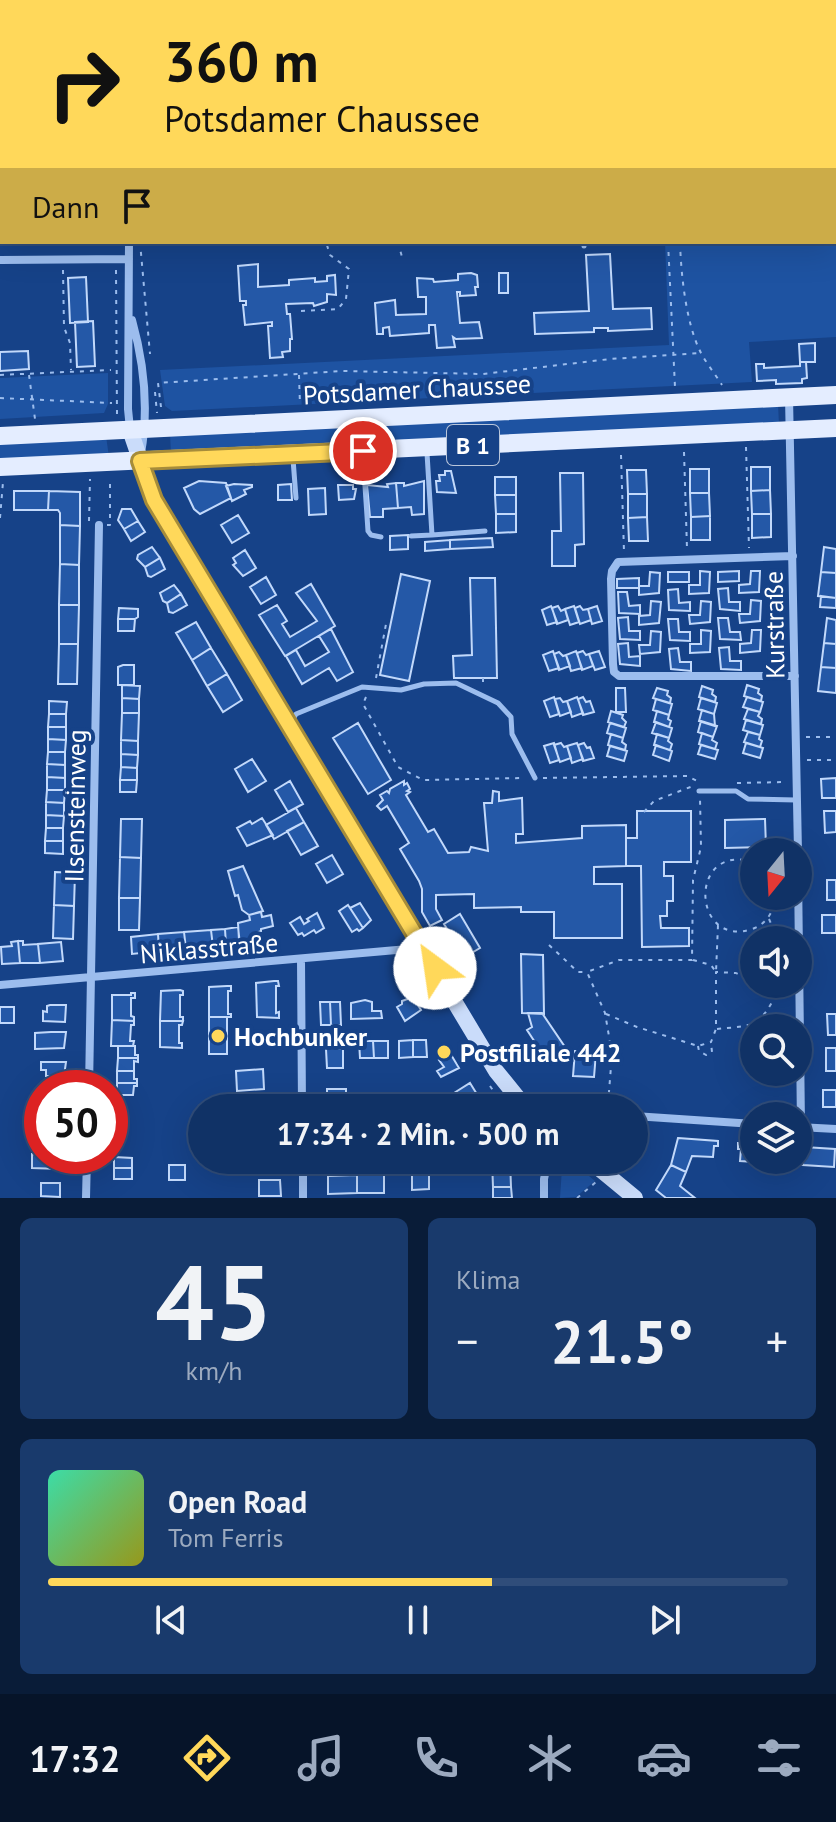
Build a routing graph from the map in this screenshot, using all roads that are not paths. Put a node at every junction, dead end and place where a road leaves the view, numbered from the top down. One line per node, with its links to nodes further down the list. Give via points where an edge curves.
1 (129, 244): 2 (street)
2 (129, 259): 3 (street); 4 (street)
3 (0, 260)
4 (129, 310): 8 (street, via 128,409); 8 (street, via 146,408)
5 (836, 395): 6 (main road, Potsdamer Chaussee / B 1)
6 (789, 397): 8 (main road, Potsdamer Chaussee / B 1); 9 (street, Kurstraße)
7 (836, 428): 9 (main road, B 1)
8 (138, 429): 10 (main road, Potsdamer Chaussee / B 1); 14 (main road)
9 (790, 430): 11 (main road, B 1); 22 (street, Kurstraße)
10 (0, 436)
11 (426, 447): 12 (main road, B 1); 19 (lane)
12 (363, 451): 13 (main road, B 1); 21 (lane, via 368,531)
13 (293, 454): 14 (main road, B 1); 16 (lane)
14 (140, 461): 15 (main road, B 1); 24 (main road, via 154,500)
15 (2, 475)
16 (296, 498)
17 (99, 525): 32 (street, Ilsensteinweg)
18 (485, 531): 19 (lane)
19 (432, 535): 20 (lane)
20 (411, 536)
21 (381, 537)
22 (793, 556): 23 (street, Kurstraße); 23 (street, via 622,560 612,571 612,618 613,664 619,676)
23 (795, 676): 27 (street, Kurstraße)
24 (289, 724): 25 (lane, via 296,714 362,687 401,690 456,683 498,703 511,717 512,734); 30 (main road)
25 (535, 778)
26 (699, 791): 27 (lane)
27 (797, 800): 28 (street, Kurstraße)
28 (798, 838)
29 (798, 910): 37 (street)
30 (419, 942): 31 (street, Niklasstraße, via 408,949); 36 (main road)
31 (301, 960): 32 (street, Niklasstraße); 35 (street)
32 (92, 977): 33 (street, Niklasstraße); 34 (street, Ilsensteinweg)
33 (0, 985)
34 (89, 1070)
35 (302, 1094)
36 (515, 1094)
37 (800, 1102)
38 (648, 1117): 39 (street)
39 (740, 1123)
40 (812, 1128): 41 (street)
41 (836, 1129)
42 (87, 1174): 46 (street)
43 (303, 1174): 47 (street)
44 (545, 1174): 48 (street)
45 (606, 1174): 49 (main road)
46 (86, 1198)
47 (303, 1198)
48 (544, 1198)
49 (635, 1198)

